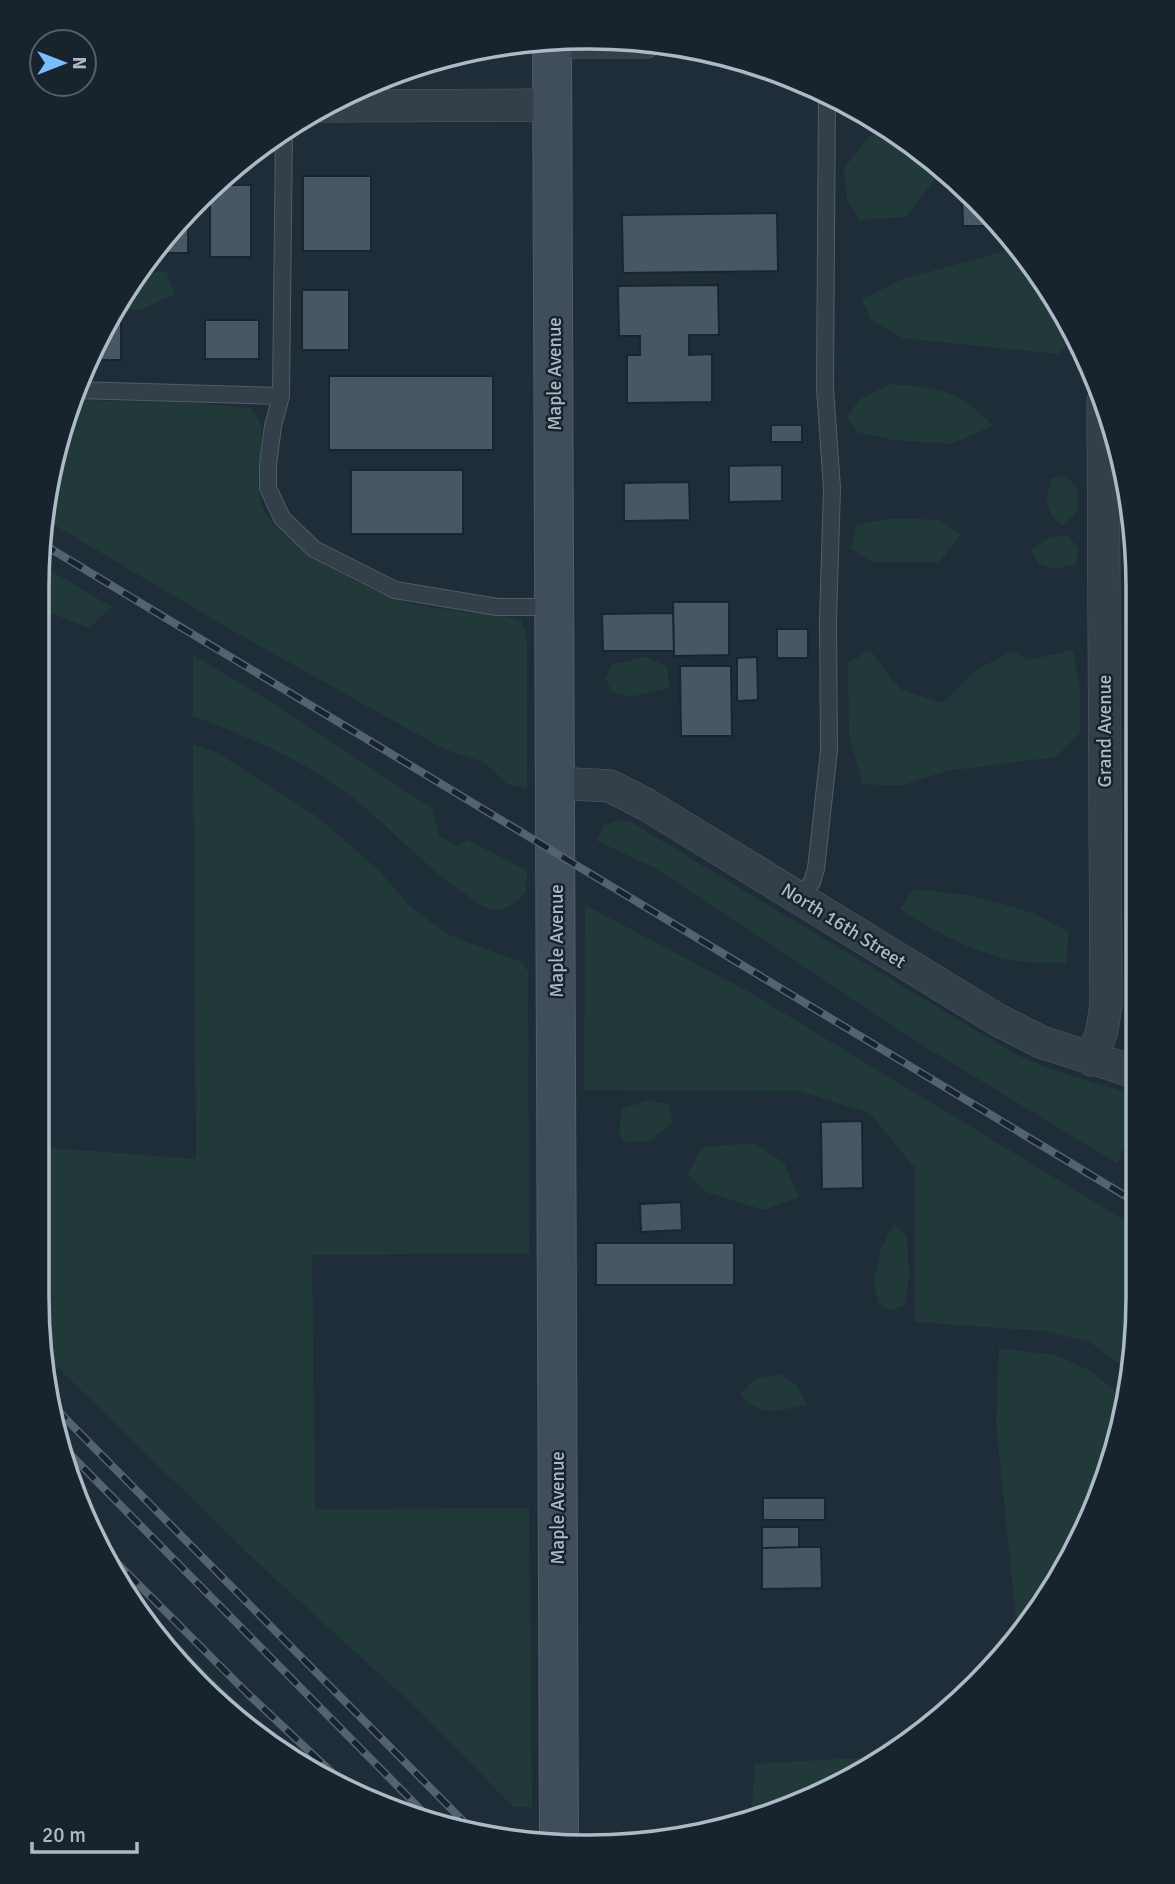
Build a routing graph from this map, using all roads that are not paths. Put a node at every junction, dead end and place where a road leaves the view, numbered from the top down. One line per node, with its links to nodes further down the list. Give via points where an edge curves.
1 (552, 50): 2 (main road, Maple Avenue)
2 (553, 104): 4 (street); 9 (main road, Maple Avenue)
3 (827, 105): 11 (lane, via 825,388 832,488 829,750 816,869)
4 (347, 106)
5 (284, 143): 7 (lane)
6 (87, 390): 7 (lane)
7 (281, 396): 9 (lane, via 272,426 268,488 282,518 314,549 394,590 497,607)
8 (1103, 433): 12 (street, Grand Avenue, via 1106,1005)
9 (555, 607): 10 (main road, Maple Avenue)
10 (555, 783): 11 (street, North 16th Street, via 610,786); 14 (main road, Maple Avenue)
11 (800, 898): 12 (street, North 16th Street, via 998,1020)
12 (1092, 1060): 13 (street, North 16th Street)
13 (1126, 1069)
14 (559, 1834)

